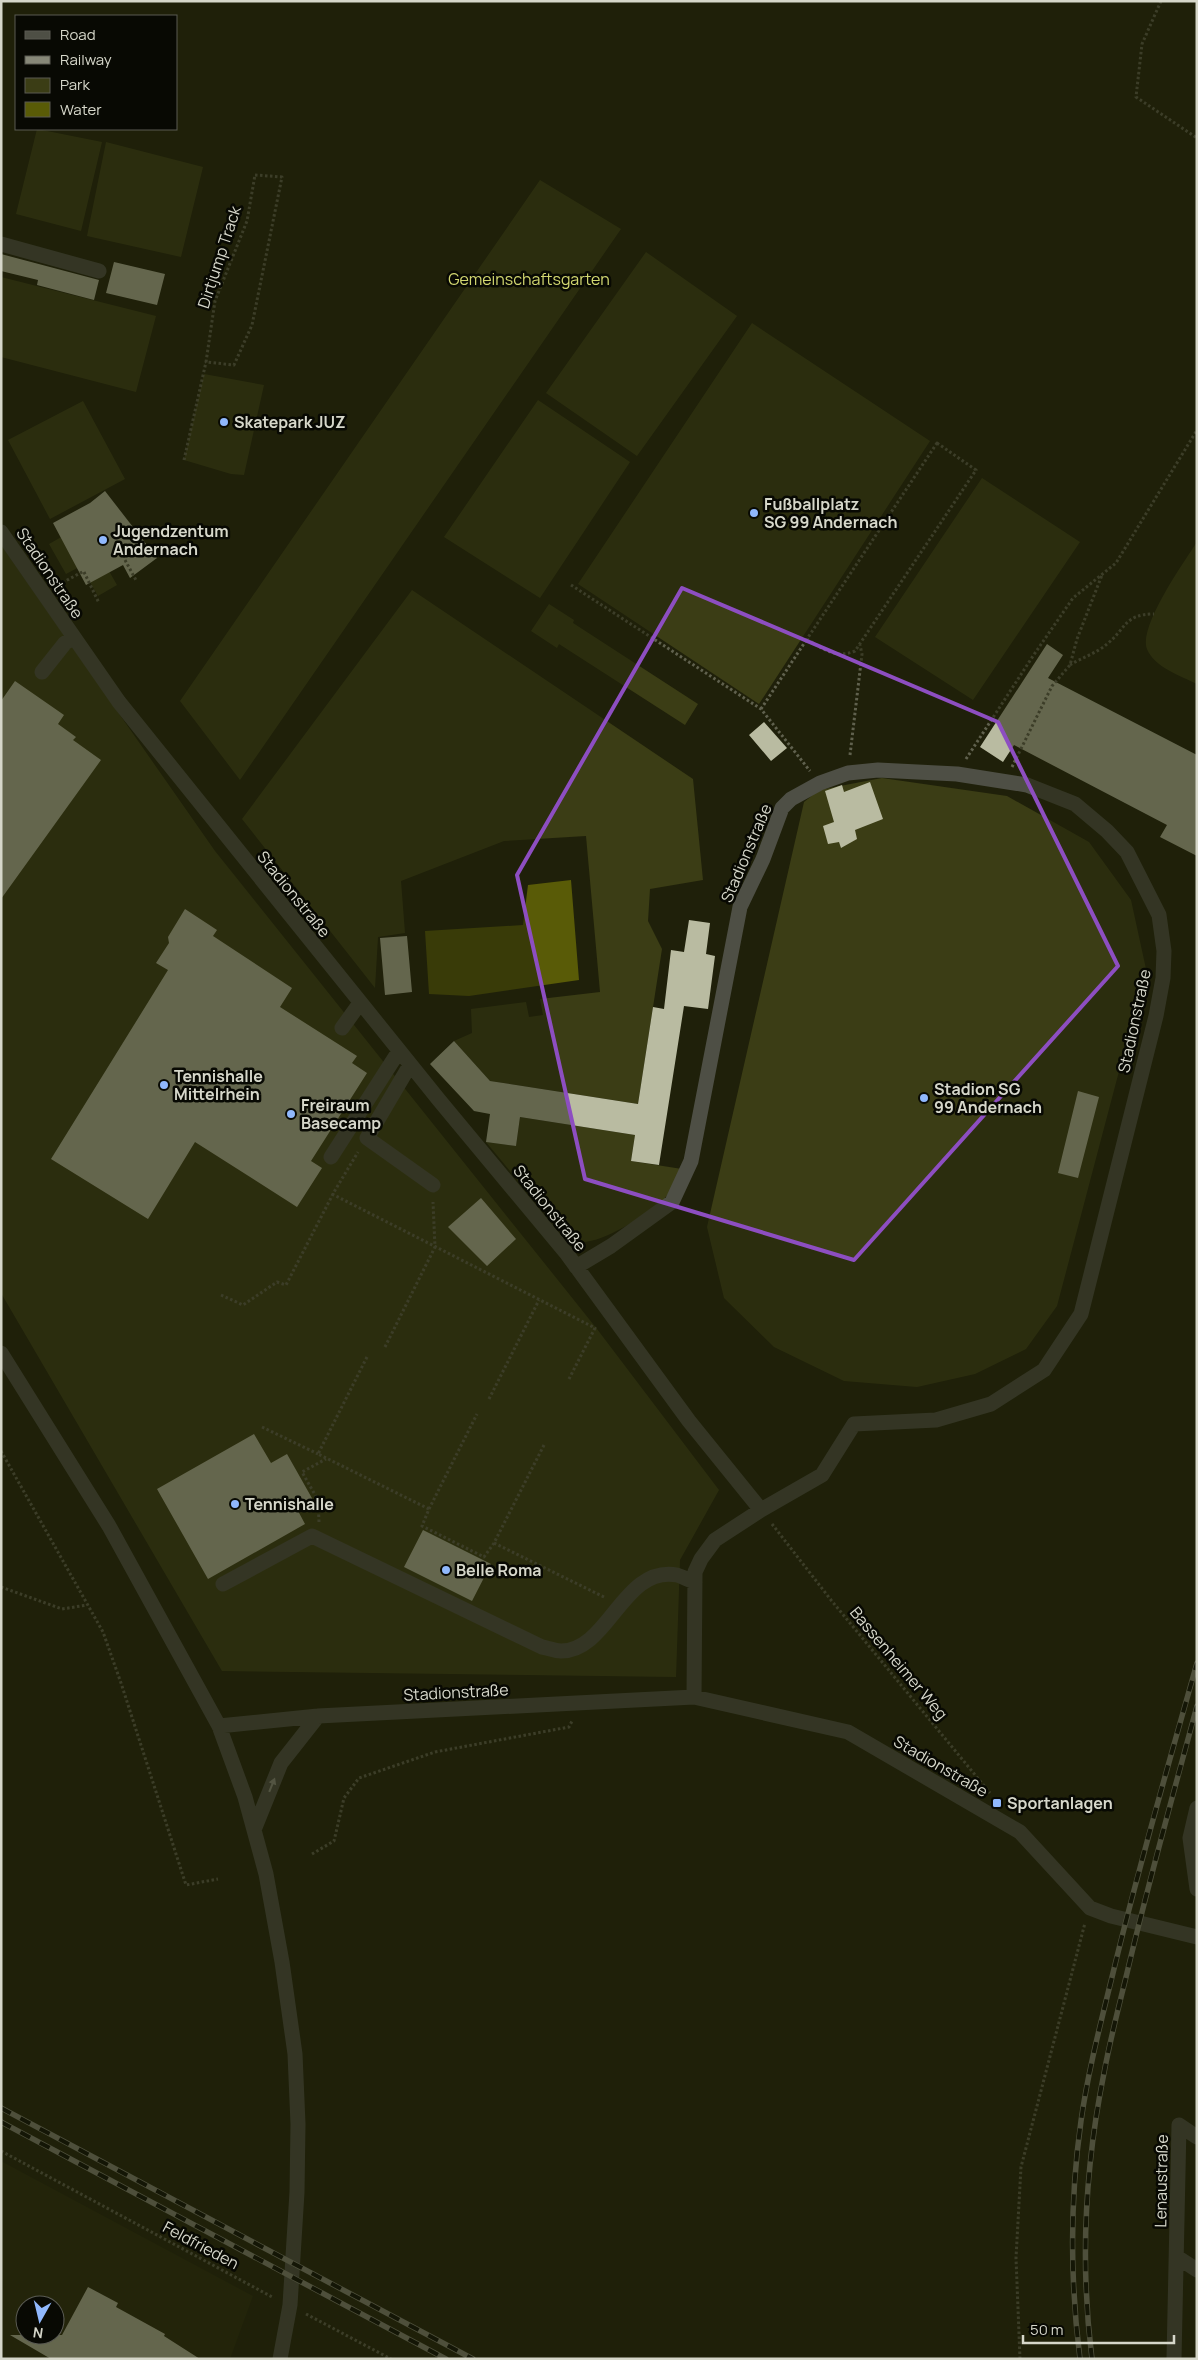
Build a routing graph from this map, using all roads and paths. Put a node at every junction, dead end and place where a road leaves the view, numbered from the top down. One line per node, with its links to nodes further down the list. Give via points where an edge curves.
1 (1161, 1): 2 (path, via 1142,44 1136,97)
2 (1197, 138)
3 (1, 244): 4 (street)
4 (99, 272)
5 (206, 362): 5 (path, Dirtjump Track, via 234,365 252,324 282,177 254,175 247,221 215,301); 7 (path)
6 (1197, 430): 10 (path, via 1116,563)
7 (184, 460)
8 (1, 532): 13 (street, Stadionstraße)
9 (125, 560): 11 (path)
10 (1103, 574): 19 (path, via 1077,638); 23 (path, via 1074,598 1032,656)
11 (137, 582)
12 (572, 585): 21 (path)
13 (44, 595): 14 (path, via 84,571); 16 (street, Stadionstraße, via 49,612)
14 (99, 602)
15 (1154, 614): 19 (path, via 1139,614 1107,644)
16 (73, 638): 20 (street, via 65,643); 26 (street, Stadionstraße, via 119,702)
17 (807, 639): 18 (path, via 833,654 845,655); 18 (path, via 937,443 976,470); 21 (path)
18 (860, 646): 22 (path, via 862,654)
19 (1070, 665): 24 (path, via 1052,686)
20 (42, 672)
21 (761, 709): 25 (path)
22 (848, 774): 23 (street, Stadionstraße, via 878,770); 25 (street, Stadionstraße)
23 (957, 774): 24 (street, Stadionstraße)
24 (1005, 782): 50 (street, Stadionstraße, via 1027,785 1075,804 1107,831 1127,852 1159,916 1164,951 1156,1016 1081,1314 1044,1370 991,1404 936,1420 854,1424 822,1475)
25 (820, 783): 35 (street, Stadionstraße, via 791,798 782,808 740,907 690,1161 672,1202)
26 (360, 1003): 27 (street); 28 (street, Stadionstraße)
27 (342, 1028)
28 (399, 1051): 29 (street, Stadionstraße); 31 (street)
29 (410, 1065): 30 (street); 35 (street, Stadionstraße)
30 (366, 1138): 32 (street); 33 (path)
31 (331, 1157)
32 (433, 1185): 34 (path)
33 (332, 1194): 34 (path); 36 (path, via 286,1284 278,1282 243,1305)
34 (435, 1247): 37 (path); 38 (path)
35 (576, 1267): 50 (street, Stadionstraße, via 689,1421)
36 (221, 1295)
37 (539, 1300): 41 (path, via 595,1328); 42 (path)
38 (385, 1348)
39 (1, 1353): 61 (street, via 109,1526)
40 (367, 1357): 47 (path)
41 (569, 1380)
42 (489, 1400)
43 (477, 1414): 49 (path)
44 (262, 1426): 47 (path)
45 (544, 1445): 52 (path)
46 (1, 1451): 56 (path)
47 (318, 1454): 48 (path)
48 (326, 1458): 49 (path); 51 (path, via 302,1472 318,1500)
49 (429, 1509): 52 (path, via 422,1526 484,1557)
50 (761, 1510): 53 (street, Stadionstraße, via 715,1540 701,1559 695,1572); 62 (path, Bassenheimer Weg, via 830,1600)
51 (321, 1540): 54 (street, via 312,1536); 57 (street, via 542,1647 562,1651 578,1646 593,1637)
52 (494, 1543): 57 (path)
53 (695, 1582): 57 (street, via 676,1575 648,1579); 58 (street, Stadionstraße)
54 (223, 1584)
55 (1, 1586): 56 (path, via 62,1609)
56 (87, 1605): 66 (path, via 102,1632 121,1683 186,1885)
57 (620, 1605)
58 (694, 1698): 59 (street, Stadionstraße); 68 (street, Stadionstraße, via 848,1732 1020,1832)
59 (582, 1703): 60 (street, Stadionstraße); 65 (path, via 569,1726 435,1752 359,1778 344,1798 334,1841)
60 (318, 1716): 61 (street, Stadionstraße); 64 (street, one-way to 60, via 281,1763)
61 (219, 1726): 64 (street)
62 (994, 1798)
63 (1197, 1808): 67 (street, via 1190,1838)
64 (254, 1830): 76 (street, via 266,1874 295,2054 297,2192 290,2305)
65 (312, 1854)
66 (218, 1879)
67 (1197, 1889)
68 (1090, 1908): 69 (street, Stadionstraße); 78 (path, via 1021,2167 1016,2258)
69 (1197, 1937)
70 (1197, 2137): 72 (street, Lenaustraße, via 1179,2125)
71 (1, 2151): 74 (path, Feldfrieden)
72 (1177, 2258): 73 (street); 79 (street, Lenaustraße)
73 (1197, 2270)
74 (278, 2300)
75 (304, 2313): 77 (path)
76 (280, 2359)
77 (391, 2359)
78 (1020, 2359)
79 (1174, 2359)

